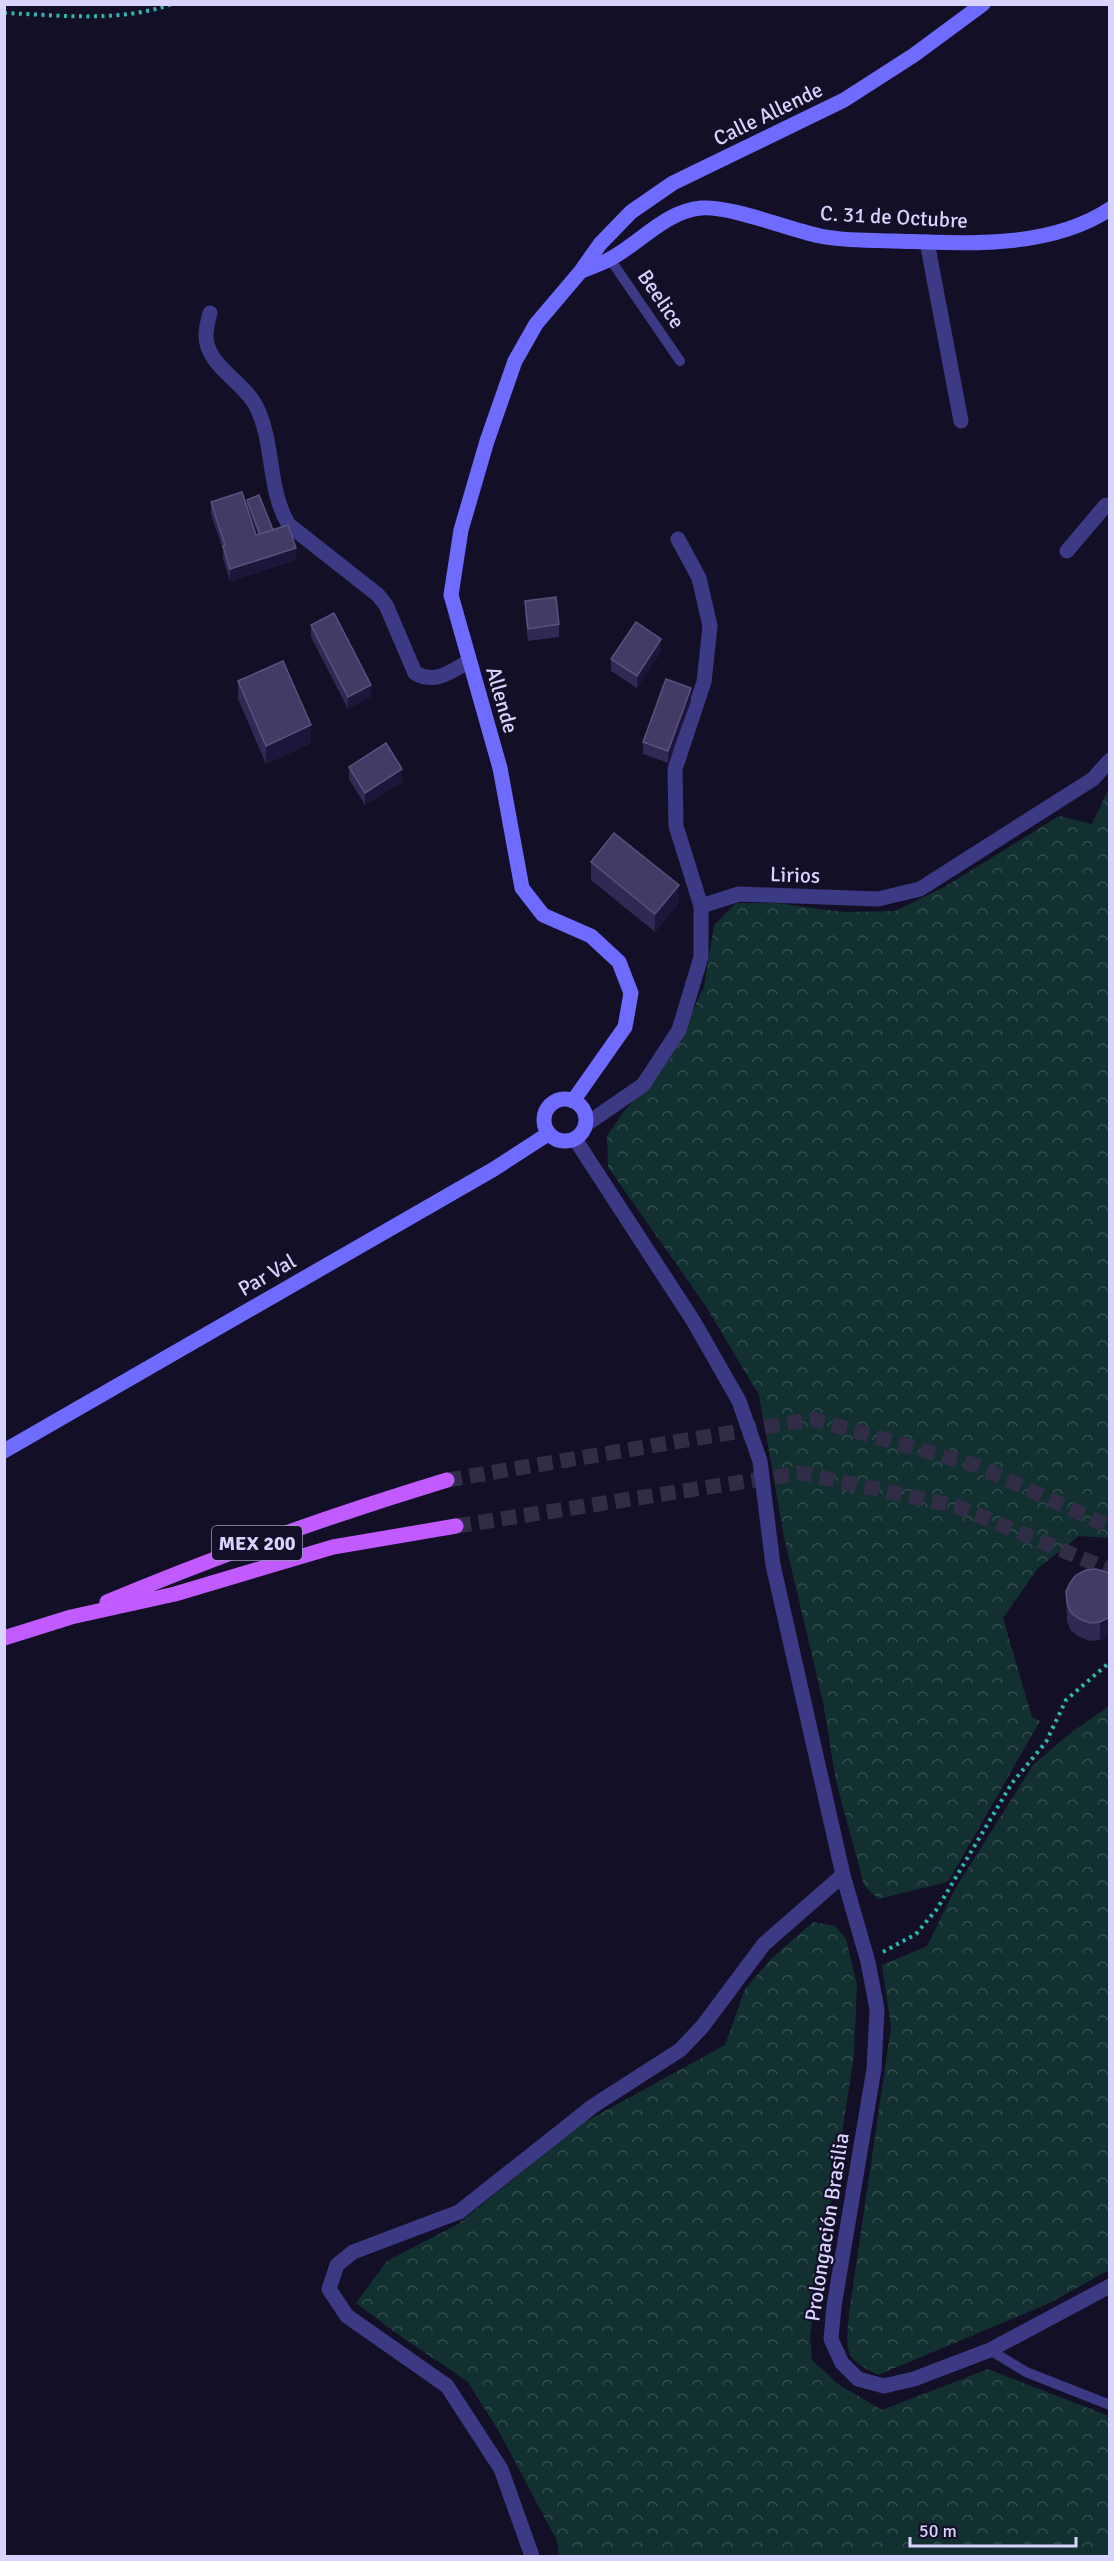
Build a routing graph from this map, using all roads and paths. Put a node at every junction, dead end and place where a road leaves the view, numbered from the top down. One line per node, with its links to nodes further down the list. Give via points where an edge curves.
1 (172, 4): 3 (path, via 150,12 99,16)
2 (983, 4): 7 (street, Calle Allende, via 844,100 674,183 632,212 600,244)
3 (4, 13)
4 (1110, 209): 5 (street, C. 31 de Octubre, via 1092,220 1038,237)
5 (927, 242): 6 (street, C. 31 de Octubre, via 832,238 730,211 701,208 676,214); 10 (street)
6 (610, 259): 7 (street, C. 31 de Octubre); 9 (lane, Beelice)
7 (581, 271): 14 (street, Allende, via 537,324 515,361 461,530 451,596)
8 (210, 313): 14 (street, via 206,337 210,351 255,403 264,422 280,512 289,525 378,595 415,673 430,679)
9 (680, 361)
10 (961, 421)
11 (1110, 506): 13 (street, via 1106,505)
12 (678, 539): 16 (street, via 699,578 710,626 704,682 675,769 676,826)
13 (1066, 551)
14 (470, 661): 17 (street, Allende, via 500,768 522,888 543,915 591,936 619,962 631,993 625,1027)
15 (1110, 760): 16 (street, Lirios, via 1093,779 920,890 878,899 739,894)
16 (701, 906): 18 (street, via 701,957 679,1030 643,1085)
17 (573, 1101): 18 (street, via 585,1115); 19 (street, via 555,1102 548,1108 544,1116)
18 (585, 1125): 20 (street)
19 (548, 1134): 20 (street, via 556,1140); 21 (street, Par Val, via 494,1169)
20 (575, 1139): 27 (street, Prolongación Brasilia, via 694,1322 739,1401 760,1461 773,1564)
21 (4, 1451)
22 (447, 1480): 24 (main road, MEX 200, via 330,1516)
23 (456, 1526): 24 (main road, MEX 200, via 333,1547 175,1594)
24 (71, 1617): 25 (main road, MEX 200)
25 (4, 1638)
26 (1110, 1662): 28 (path, via 1066,1700 1046,1742 1012,1783 937,1909 916,1934)
27 (843, 1875): 28 (street, Prolongación Brasilia); 32 (street, via 764,1944 680,2050 593,2106 459,2212 353,2252 336,2265 329,2289 347,2316 447,2386 501,2469)
28 (868, 1962): 30 (street, Prolongación Brasilia, via 877,2009 874,2069 831,2339 842,2363 858,2379 884,2386 914,2379)
29 (1110, 2286): 30 (street, Prolongación Brasilia)
30 (990, 2350): 31 (lane, via 1026,2372)
31 (1110, 2405)
32 (532, 2556)

